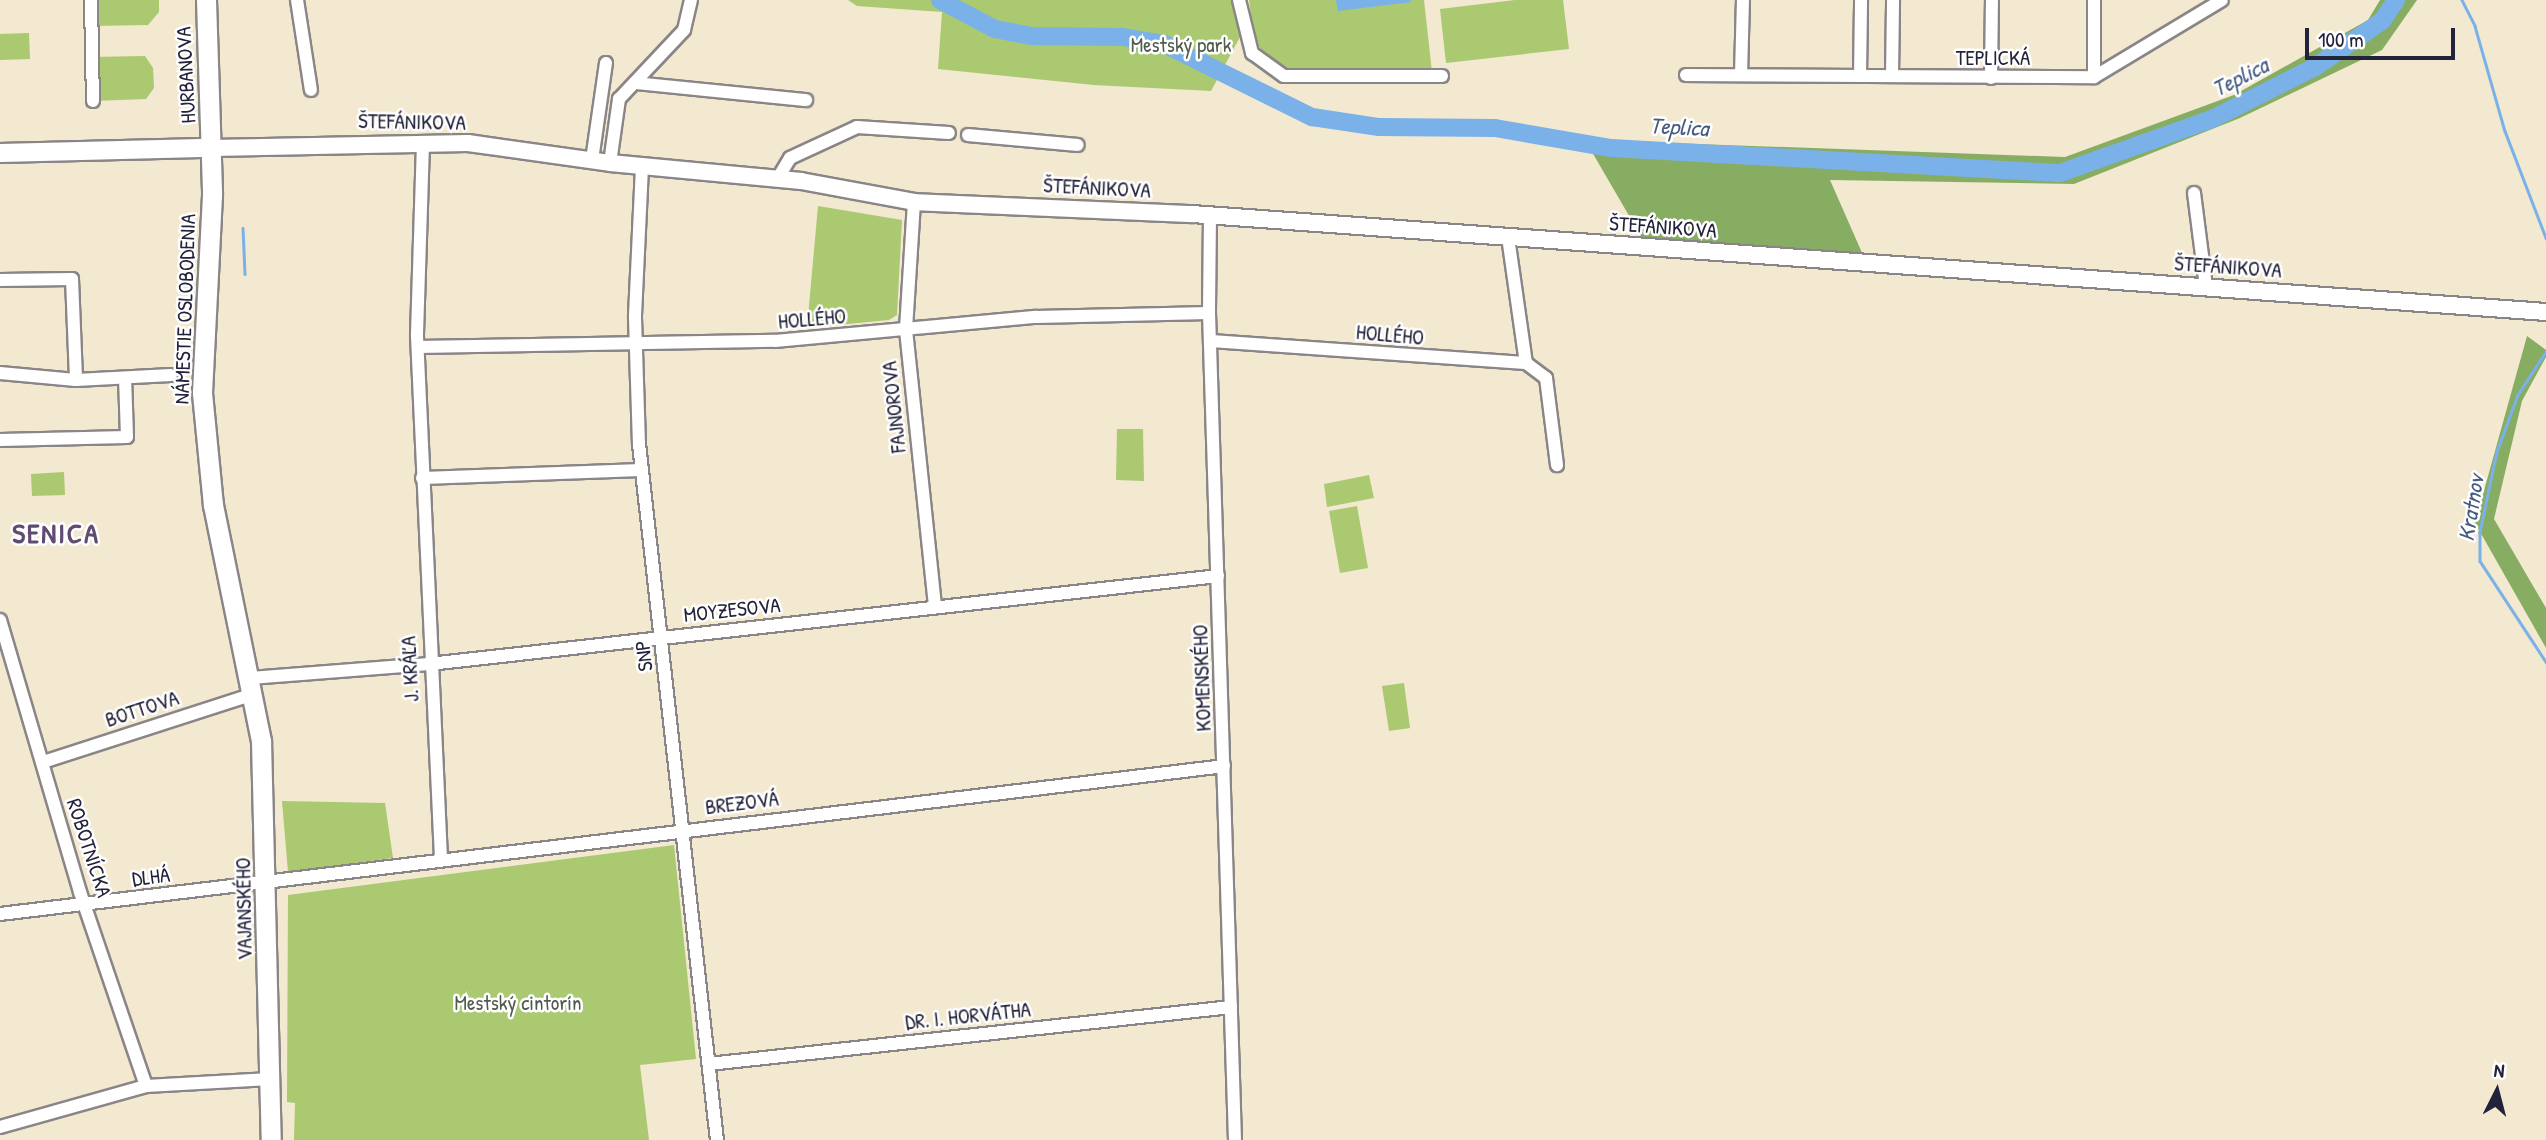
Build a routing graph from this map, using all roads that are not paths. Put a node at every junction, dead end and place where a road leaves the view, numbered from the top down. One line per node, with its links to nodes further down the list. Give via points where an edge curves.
1 (91, 0): 24 (street)
2 (206, 0): 29 (main road, HURBANOVA)
3 (297, 0): 22 (street)
4 (691, 0): 21 (street, via 684,30 644,67)
5 (1239, 0): 16 (street, via 1252,53 1284,76)
6 (1743, 0): 15 (street)
7 (1861, 0): 17 (street)
8 (1893, 0): 18 (street)
9 (1992, 0): 20 (street)
10 (2094, 0): 19 (street)
11 (2222, 0): 12 (street)
12 (2199, 6): 19 (street)
13 (606, 63): 31 (street)
14 (1686, 75): 15 (street, TEPLICKÁ)
15 (1741, 75): 17 (street, TEPLICKÁ)
16 (1441, 76)
17 (1860, 76): 18 (street, TEPLICKÁ)
18 (1892, 76): 20 (street, TEPLICKÁ)
19 (2094, 77): 20 (street, TEPLICKÁ)
20 (1991, 78)
21 (635, 83): 23 (street); 32 (street, via 619,99)
22 (311, 90)
23 (806, 100)
24 (93, 101)
25 (949, 134): 34 (street, via 857,127 790,158)
26 (968, 135): 28 (street, ŠTEFÁNIKOVA)
27 (424, 142): 29 (street, ŠTEFÁNIKOVA); 31 (street, ŠTEFÁNIKOVA); 46 (street, J. KRÁĽA)
28 (1078, 145)
29 (212, 148): 30 (main road); 61 (main road, NÁMESTIE OSLOBODENIA, via 202,393 213,505)
30 (0, 153)
31 (592, 160): 32 (street, ŠTEFÁNIKOVA)
32 (610, 163): 33 (street, ŠTEFÁNIKOVA)
33 (642, 167): 34 (street, ŠTEFÁNIKOVA); 44 (street, SNP)
34 (778, 178): 36 (street, ŠTEFÁNIKOVA)
35 (2194, 193): 40 (street)
36 (914, 202): 37 (street, ŠTEFÁNIKOVA); 43 (street, FAJNOROVA)
37 (1210, 215): 38 (street, ŠTEFÁNIKOVA); 42 (street, KOMENSKÉHO)
38 (1508, 237): 40 (street, ŠTEFÁNIKOVA); 47 (street)
39 (0, 280): 51 (street, via 72,279)
40 (2206, 287): 41 (street, ŠTEFÁNIKOVA)
41 (2546, 312)
42 (1209, 313): 43 (street, HOLLÉHO, via 1036,317); 45 (street, KOMENSKÉHO)
43 (906, 330): 44 (street, HOLLÉHO, via 775,341); 57 (street, FAJNOROVA)
44 (635, 341): 46 (street, HOLLÉHO); 54 (street, SNP)
45 (1210, 341): 47 (street, HOLLÉHO); 56 (street, KOMENSKÉHO)
46 (418, 347): 55 (street, J. KRÁĽA)
47 (1526, 363): 53 (street, via 1546,379)
48 (0, 373): 51 (street)
49 (171, 375): 50 (street, NÁMESTIE OSLOBODENIA)
50 (125, 377): 51 (street); 52 (street, via 127,437)
51 (76, 380)
52 (0, 440)
53 (1557, 465)
54 (642, 470): 55 (street); 59 (street, SNP)
55 (422, 478): 60 (street, J. KRÁĽA)
56 (1218, 576): 57 (street, MOYZESOVA); 63 (street, KOMENSKÉHO)
57 (934, 607): 59 (street, MOYZESOVA)
58 (0, 620): 62 (street, ROBOTNÍCKA)
59 (662, 638): 60 (street, MOYZESOVA); 64 (street, SNP)
60 (429, 664): 61 (street, MOYZESOVA); 65 (street, J. KRÁĽA)
61 (252, 686): 62 (street, BOTTOVA); 66 (main road, VAJANSKÉHO, via 263,776)
62 (43, 762): 67 (street, ROBOTNÍCKA)
63 (1224, 766): 64 (street, BREZOVÁ); 69 (street, KOMENSKÉHO)
64 (685, 829): 65 (street, BREZOVÁ); 70 (street, SNP)
65 (441, 859): 66 (street, BREZOVÁ)
66 (266, 881): 67 (street, DLHÁ); 71 (main road, VAJANSKÉHO)
67 (87, 905): 68 (street, DLHÁ); 72 (street, ROBOTNÍCKA)
68 (0, 914)
69 (1231, 1007): 70 (street, DR. I. HORVÁTHA); 76 (street, KOMENSKÉHO)
70 (709, 1064): 75 (street, SNP)
71 (270, 1079): 72 (street); 74 (main road, VAJANSKÉHO)
72 (146, 1086): 73 (street)
73 (0, 1127)
74 (271, 1140)
75 (717, 1140)
76 (1235, 1140)

